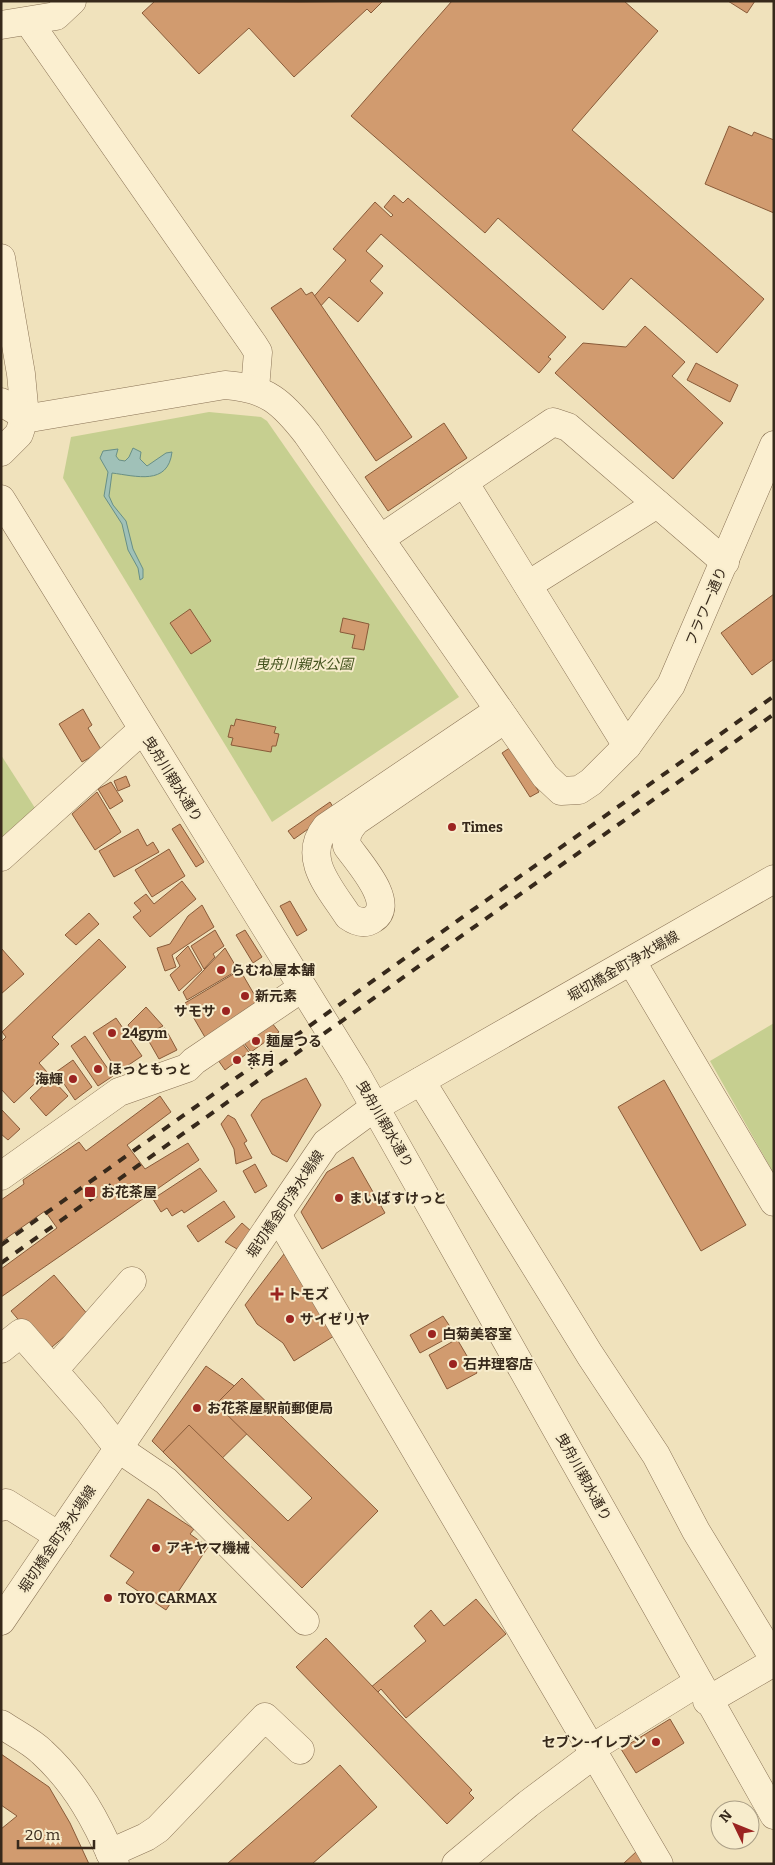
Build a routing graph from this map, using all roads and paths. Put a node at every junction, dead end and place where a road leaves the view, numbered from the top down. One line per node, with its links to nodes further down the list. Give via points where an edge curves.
1 (72, 1): 2 (street, via 56,16)
2 (28, 21): 3 (street); 5 (street, via 258,352)
3 (1, 25)
4 (1, 258): 7 (street)
5 (255, 389): 7 (street, via 225,385 42,416); 13 (street, via 281,403 291,414)
6 (1, 402): 7 (street)
7 (25, 416): 9 (street, via 19,434)
8 (774, 445): 14 (street, フラワー通り)
9 (1, 452)
10 (464, 482): 12 (street, via 553,422 568,427); 13 (street); 15 (street)
11 (1, 499): 17 (street, 曳舟川親水通り)
12 (657, 504): 14 (street); 15 (street)
13 (380, 539): 16 (street)
14 (725, 562): 18 (street, フラワー通り, via 671,685)
15 (528, 585): 18 (street)
16 (502, 715): 16 (street, via 349,829 347,846 379,894 382,904 378,915 370,921 355,921 348,916 318,868 315,857 320,835 326,826); 18 (street, フラワー通り, via 545,776 561,791 579,790 591,782)
17 (142, 730): 19 (street); 22 (street, 曳舟川親水通り)
18 (622, 750)
19 (1, 857)
20 (774, 879): 21 (street, 堀切橋金町浄水場線)
21 (632, 962): 23 (street, 堀切橋金町浄水場線); 26 (street)
22 (302, 988): 24 (street, 曳舟川親水通り); 25 (street, via 187,1068 120,1092)
23 (421, 1081): 24 (street, 堀切橋金町浄水場線); 36 (street, via 590,1355 656,1455 696,1531)
24 (375, 1107): 27 (street, 堀切橋金町浄水場線, via 326,1143); 37 (street, 曳舟川親水通り, via 580,1468)
25 (1, 1176)
26 (774, 1202)
27 (278, 1216): 31 (street, 堀切橋金町浄水場線); 40 (street)
28 (132, 1281): 30 (street)
29 (1, 1349): 30 (street, via 21,1333)
30 (54, 1370): 31 (street)
31 (119, 1449): 33 (street, 堀切橋金町浄水場線); 35 (street, via 166,1481)
32 (3, 1503): 33 (street)
33 (59, 1536): 34 (street, 堀切橋金町浄水場線)
34 (1, 1621)
35 (305, 1621)
36 (774, 1660): 37 (street)
37 (702, 1692): 40 (street); 41 (street, 曳舟川親水通り)
38 (1, 1724): 42 (street, via 41,1751 67,1778 94,1816)
39 (300, 1750): 42 (street, via 265,1717 158,1829)
40 (594, 1750): 43 (street); 44 (street)
41 (774, 1815)
42 (113, 1858)
43 (456, 1864)
44 (659, 1864)

